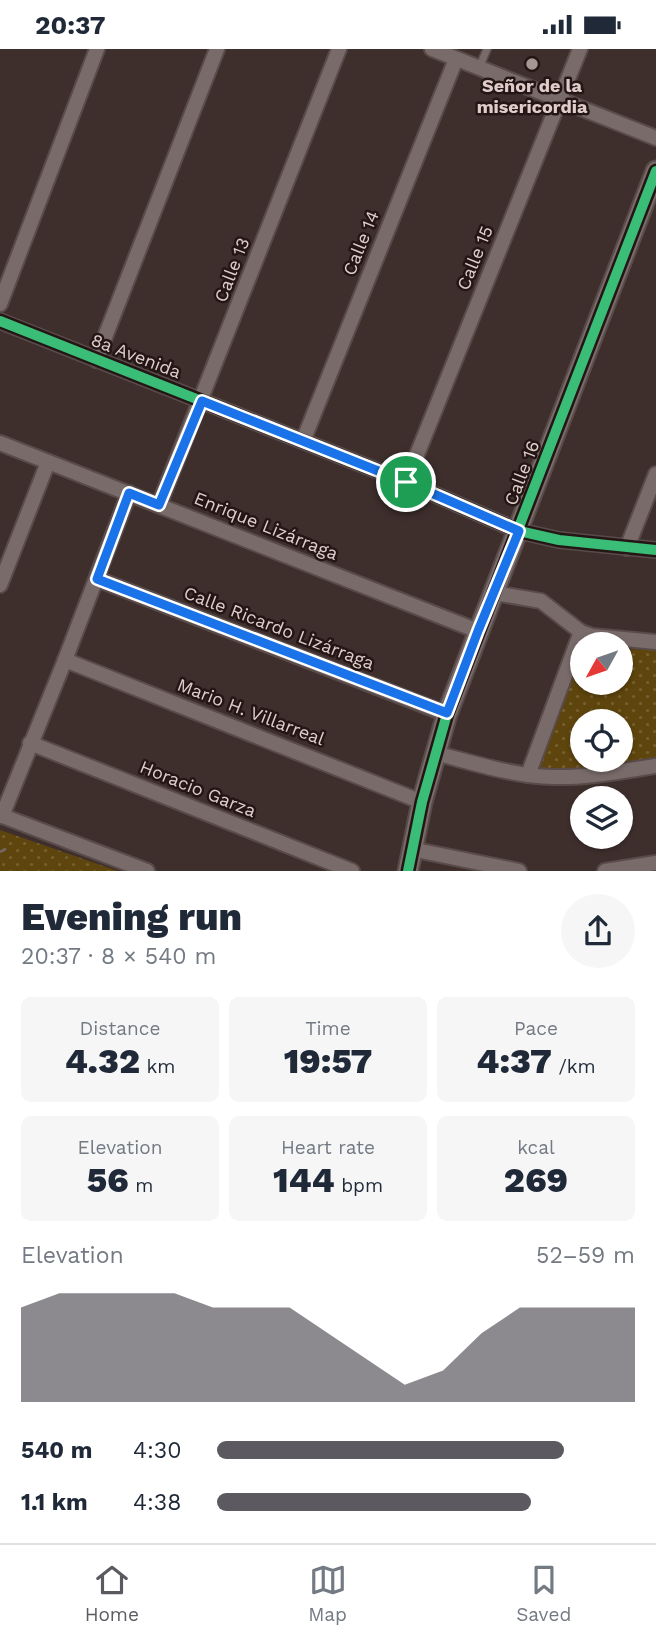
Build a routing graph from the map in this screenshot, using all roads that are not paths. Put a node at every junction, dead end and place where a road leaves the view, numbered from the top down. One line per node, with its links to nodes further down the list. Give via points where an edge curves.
1 (97, 49): 12 (street)
2 (217, 49): 14 (street)
3 (339, 49): 15 (street, Calle 13)
4 (432, 49): 7 (street)
5 (486, 49): 8 (lane)
6 (580, 49): 9 (street, Calle 15)
7 (456, 59): 8 (street); 16 (street, Calle 14)
8 (479, 68): 9 (street)
9 (560, 100): 10 (street); 20 (street, Calle 15)
10 (656, 138)
11 (656, 171): 23 (street, Calle 16)
12 (0, 304)
13 (0, 321): 14 (street, 8a Avenida)
14 (96, 360): 15 (street, 8a Avenida)
15 (202, 401): 16 (street, 8a Avenida); 22 (street, Calle 13)
16 (303, 441): 20 (street, 8a Avenida)
17 (0, 443): 18 (street, Enrique Lizárraga)
18 (48, 462): 21 (street, Enrique Lizárraga); 27 (street)
19 (656, 474): 24 (street)
20 (406, 482): 23 (street, 8a Avenida)
21 (129, 493): 22 (street, Enrique Lizárraga); 26 (street)
22 (159, 505): 29 (street, Enrique Lizárraga)
23 (519, 531): 24 (street, 8a Avenida); 28 (street, Calle 16)
24 (627, 548): 25 (street, 8a Avenida)
25 (656, 550)
26 (97, 579): 33 (street); 35 (street, Calle Ricardo Lizárraga)
27 (0, 585)
28 (495, 593): 29 (street, Calle 16); 30 (street, via 541,601)
29 (478, 631): 35 (street, Calle 16)
30 (581, 632)
31 (634, 640): 32 (street)
32 (656, 642)
33 (65, 660): 36 (street); 40 (street, Mario H. Villarreal)
34 (570, 662): 39 (street)
35 (447, 713): 37 (street, Calle 16)
36 (30, 743): 41 (street); 45 (street, Horacio Garza)
37 (435, 753): 39 (street); 40 (street, Calle 16)
38 (656, 766): 39 (street, via 578,776)
39 (528, 775)
40 (422, 801): 42 (street, Calle 16)
41 (1, 815): 44 (street)
42 (411, 849): 46 (street, Calle 16); 47 (street)
43 (656, 863): 48 (street)
44 (147, 871)
45 (352, 871)
46 (408, 871)
47 (519, 871)
48 (605, 871)

